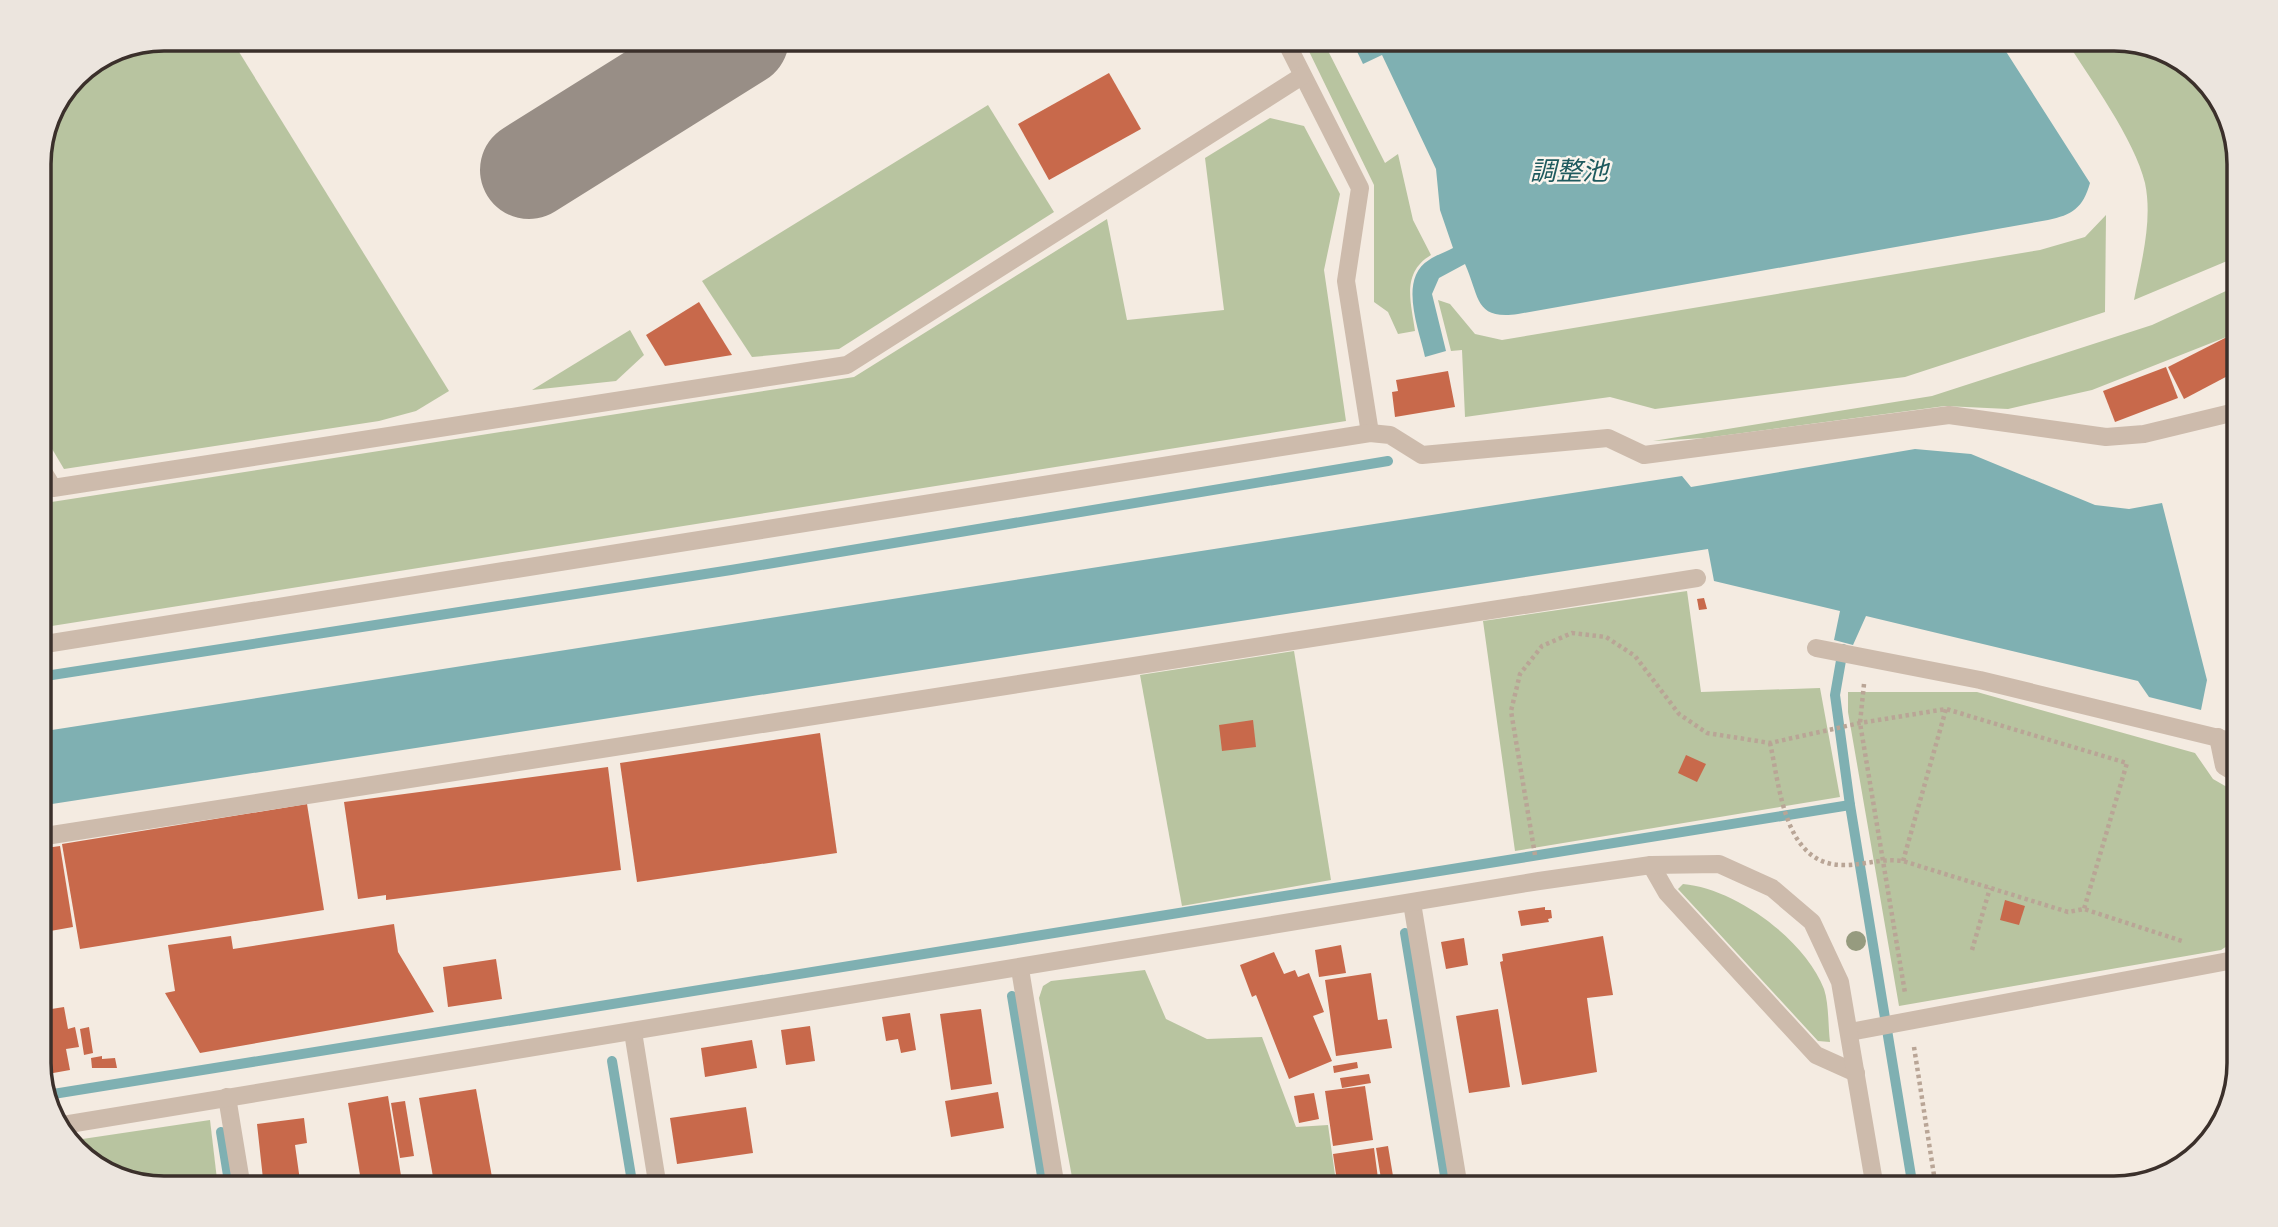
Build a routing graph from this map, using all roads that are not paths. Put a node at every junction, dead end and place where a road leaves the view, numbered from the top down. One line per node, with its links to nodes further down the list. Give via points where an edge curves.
1 (1290, 51): 2 (street)
2 (1302, 76): 4 (street, via 1360,188 1346,281); 5 (street, via 847,365 53,488)
3 (2227, 414): 4 (street, via 2144,434 2105,437 1949,415 1644,455 1608,438 1422,455 1390,435)
4 (1370, 433): 7 (street)
5 (51, 485)
6 (1697, 578): 12 (street)
7 (51, 643)
8 (1823, 649): 9 (street, via 1980,680)
9 (2218, 737): 10 (street); 11 (street)
10 (2227, 740)
11 (2227, 768)
12 (51, 834)
13 (1651, 865): 14 (street); 17 (street, via 1719,864 1772,888 1812,922); 19 (street, via 1667,893 1816,1055)
14 (1412, 903): 16 (street); 25 (street)
15 (2227, 962): 17 (street)
16 (1020, 969): 18 (street); 24 (street)
17 (1856, 1030): 19 (street)
18 (633, 1032): 20 (street); 23 (street)
19 (1856, 1073): 26 (street)
20 (227, 1097): 21 (street); 22 (street)
21 (69, 1124)
22 (240, 1176)
23 (656, 1176)
24 (1054, 1176)
25 (1457, 1176)
26 (1873, 1176)

